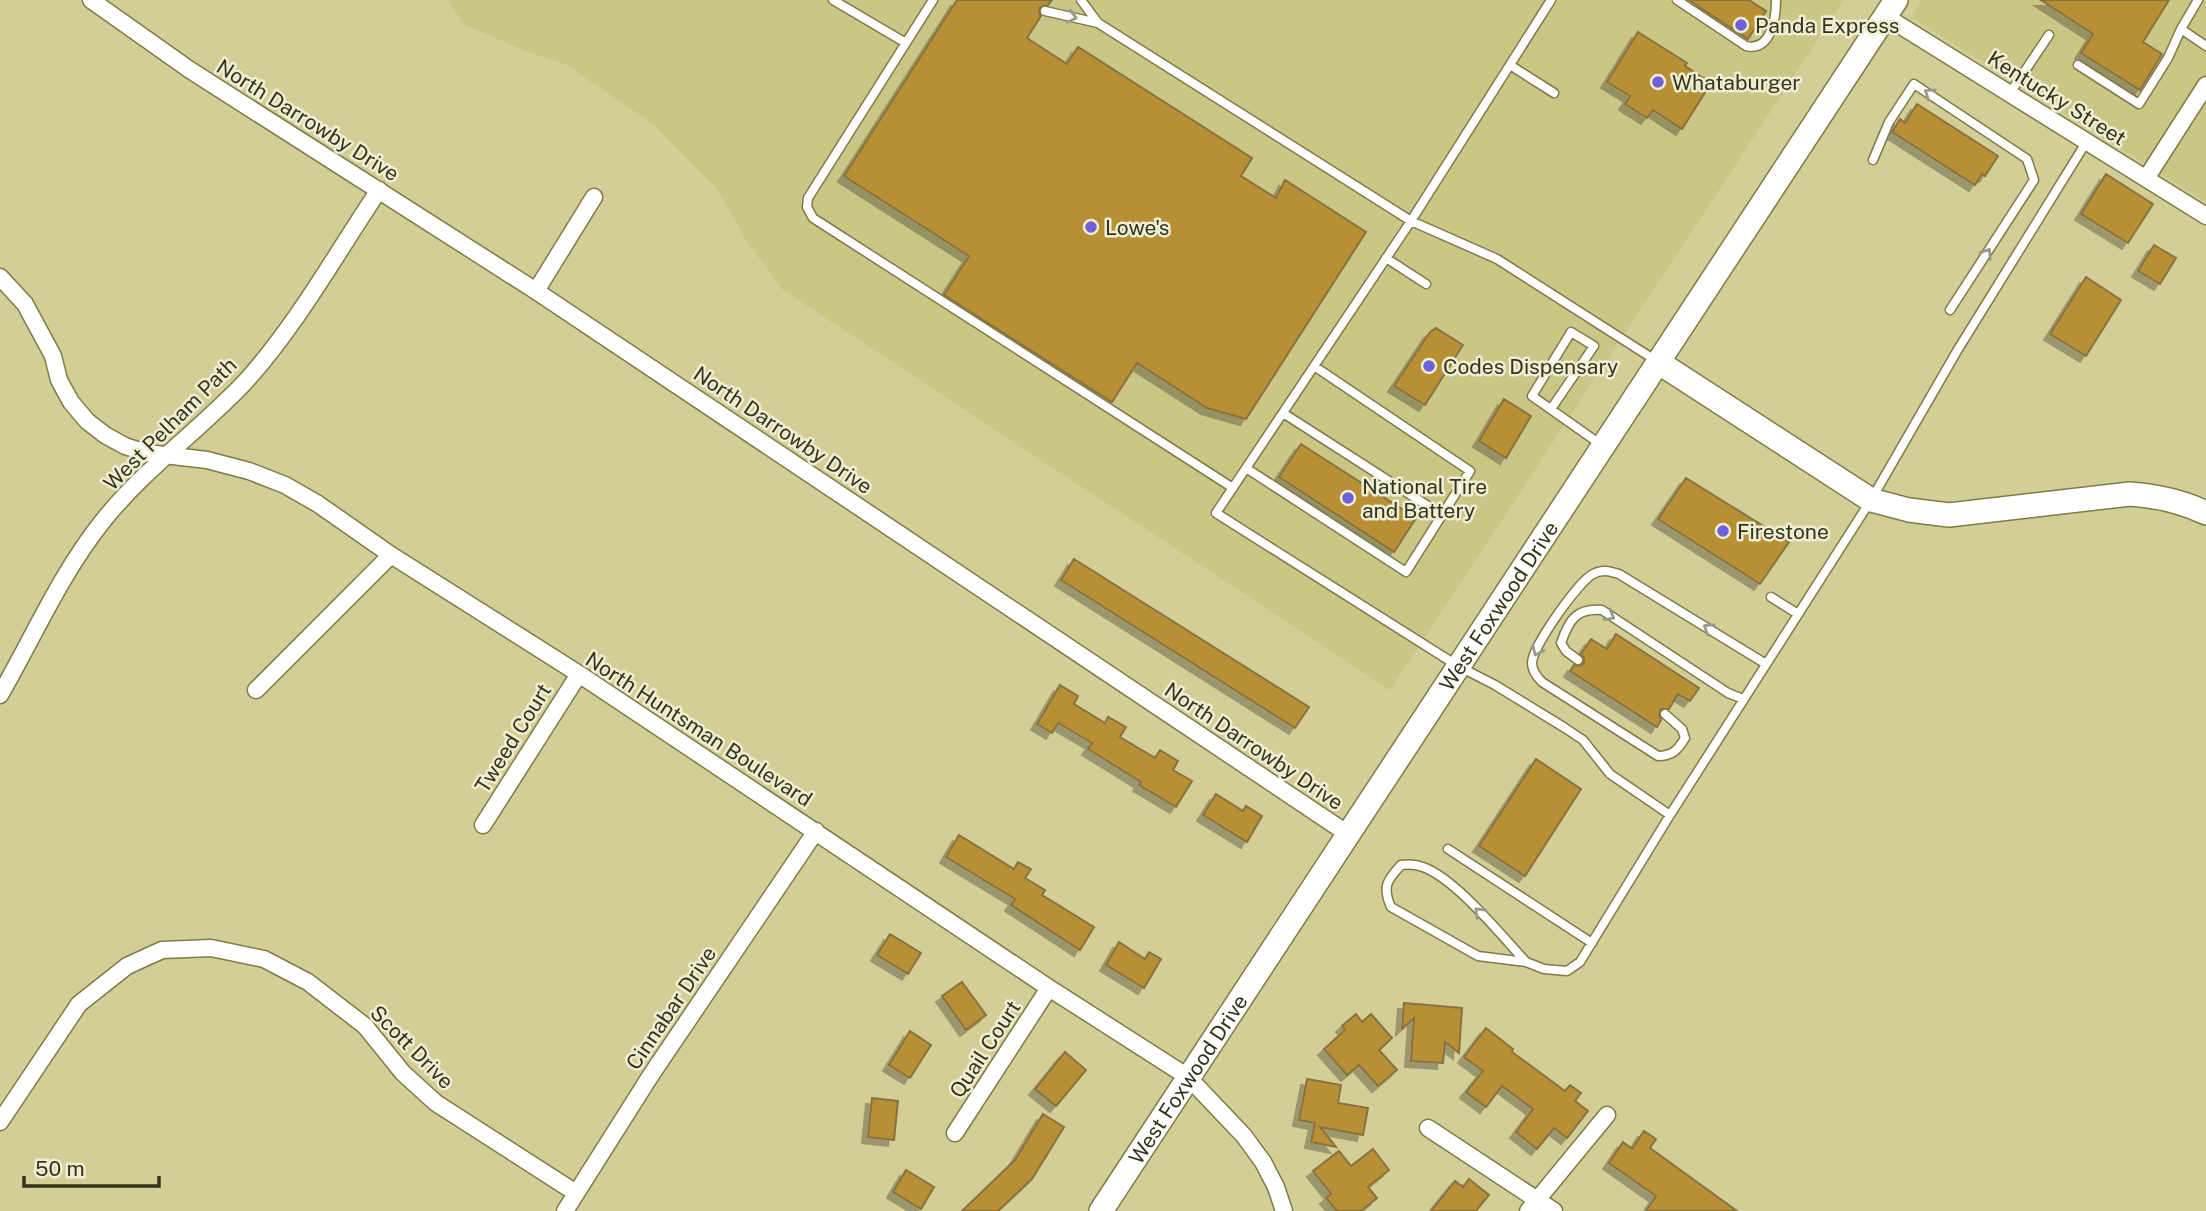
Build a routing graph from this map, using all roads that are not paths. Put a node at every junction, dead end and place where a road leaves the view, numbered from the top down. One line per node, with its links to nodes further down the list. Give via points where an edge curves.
1 (91, 0): 24 (street, North Darrowby Drive, via 190,70)
2 (833, 0): 14 (lane)
3 (933, 0): 14 (lane)
4 (1081, 0): 11 (lane)
5 (1551, 0): 16 (lane)
6 (1677, 0): 7 (lane, via 1751,48 1762,43 1774,26)
7 (1776, 0)
8 (2198, 0): 12 (lane)
9 (1889, 7): 20 (street, Kentucky Street); 33 (main road, West Foxwood Drive)
10 (1045, 10): 11 (lane, one-way to 11)
11 (1098, 23): 27 (lane)
12 (2181, 29): 15 (lane); 17 (lane, via 2139,104)
13 (2049, 35): 20 (lane)
14 (906, 43): 40 (lane, via 808,198 813,218)
15 (2206, 46)
16 (1510, 65): 19 (lane); 27 (lane)
17 (2078, 65)
18 (2204, 92): 23 (street)
19 (1554, 93)
20 (2010, 93): 21 (street, Kentucky Street)
21 (2087, 141): 23 (street, Kentucky Street); 41 (lane)
22 (1872, 160): 32 (lane, one-way to 22, via 2034,180 2027,159 1914,83)
23 (2147, 177): 26 (street, Kentucky Street)
24 (379, 190): 31 (street, North Darrowby Drive); 38 (street, West Pelham Path, via 281,338 211,417)
25 (594, 197): 31 (street)
26 (2206, 216)
27 (1411, 221): 28 (lane); 33 (lane, via 1497,259)
28 (1386, 258): 30 (lane); 34 (lane)
29 (2, 282): 38 (street, North Huntsman Boulevard, via 25,304 53,356 59,380 87,421 125,446)
30 (1426, 284)
31 (536, 291): 58 (street, North Darrowby Drive)
32 (1950, 310)
33 (1658, 362): 37 (main road, West Foxwood Drive); 41 (main road)
34 (1314, 366): 36 (lane); 43 (lane, via 1470,471)
35 (1551, 410): 35 (lane, via 1532,396 1571,332 1594,346); 37 (lane)
36 (1283, 413): 39 (lane); 43 (lane)
37 (1603, 445): 49 (main road, West Foxwood Drive)
38 (169, 455): 44 (street, North Huntsman Boulevard, via 207,460 285,485); 52 (street, West Pelham Path, via 132,489 74,560)
39 (1246, 468): 40 (lane); 43 (lane, via 1406,572)
40 (1233, 488): 49 (lane, via 1216,513)
41 (1871, 500): 42 (main road, via 1949,515 2130,494 2160,496); 46 (lane)
42 (2206, 513)
43 (1442, 515)
44 (391, 555): 50 (street, North Huntsman Boulevard); 51 (street)
45 (1771, 597): 46 (lane)
46 (1798, 614): 48 (lane)
47 (1578, 660): 53 (lane, one-way to 53, via 1561,643 1566,629 1577,614 1602,610)
48 (1766, 664): 53 (lane); 54 (lane, one-way to 54, via 1619,574 1603,570 1591,575 1568,600 1536,651 1534,673 1658,756 1669,756 1685,738 1682,729)
49 (1458, 666): 55 (lane, via 1583,740 1610,774); 58 (main road, West Foxwood Drive)
50 (579, 674): 56 (street, Tweed Court); 57 (street, North Huntsman Boulevard)
51 (256, 690)
52 (0, 695)
53 (1743, 699): 55 (lane)
54 (1665, 715)
55 (1670, 816): 60 (lane)
56 (483, 825)
57 (816, 831): 62 (street, North Huntsman Boulevard); 68 (street, Cinnabar Drive)
58 (1348, 834): 63 (main road, West Foxwood Drive)
59 (1448, 849): 60 (lane)
60 (1592, 943): 61 (lane, via 1580,962 1567,971 1545,970)
61 (1526, 962): 61 (lane, one-way to 61, via 1453,886 1426,867 1401,865 1387,882 1391,907 1478,956)
62 (1049, 988): 63 (street, North Huntsman Boulevard); 67 (street, Quail Court)
63 (1188, 1077): 71 (main road, West Foxwood Drive); 72 (street, North Huntsman Boulevard, via 1251,1145 1276,1187)
64 (1606, 1115): 69 (street)
65 (0, 1122): 68 (street, Scott Drive, via 79,1004 127,965 162,950 211,948 264,959 308,982 365,1026 403,1073 436,1103)
66 (1428, 1128): 69 (street)
67 (955, 1133)
68 (576, 1193): 70 (street, Cinnabar Drive)
69 (1532, 1205): 73 (street)
70 (565, 1211)
71 (1101, 1211)
72 (1284, 1211)
73 (1554, 1211)

